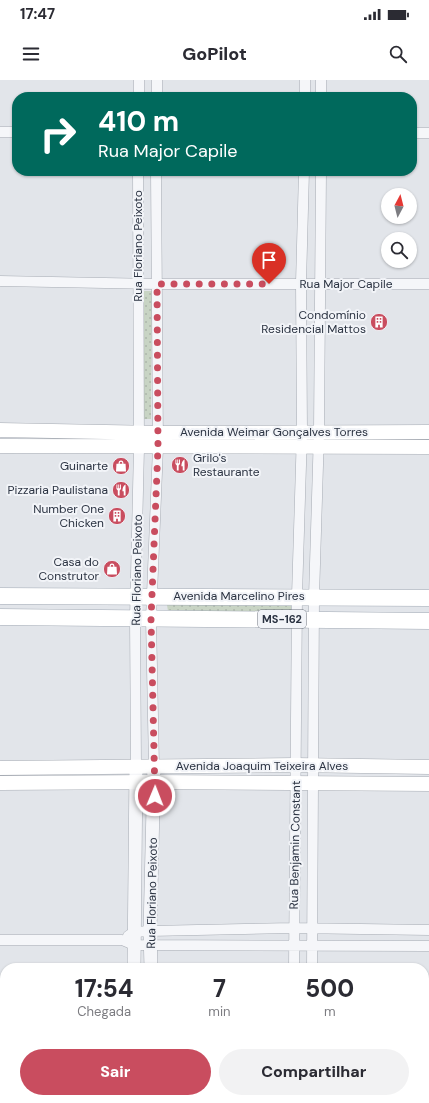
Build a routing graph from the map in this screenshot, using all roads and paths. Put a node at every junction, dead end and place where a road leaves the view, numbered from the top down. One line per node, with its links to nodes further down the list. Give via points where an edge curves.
1 (139, 80): 5 (street)
2 (157, 80): 6 (street)
3 (305, 80): 7 (street)
4 (321, 80): 8 (street)
5 (139, 92)
6 (157, 92)
7 (305, 92)
8 (321, 92)
9 (0, 132): 10 (street)
10 (12, 132)
11 (417, 133): 12 (street)
12 (429, 133)
13 (138, 176): 18 (street, Rua Floriano Peixoto)
14 (156, 176): 19 (street, Rua Floriano Peixoto)
15 (304, 176): 20 (street, Rua Benjamin Constant)
16 (321, 176): 21 (street, Rua Benjamin Constant)
17 (0, 281): 18 (street, Rua Major Capile)
18 (138, 284): 19 (street, Rua Major Capile); 24 (street, Rua Floriano Peixoto)
19 (157, 284): 20 (street, Rua Major Capile); 28 (street, Rua Floriano Peixoto)
20 (301, 284): 21 (street, Rua Major Capile); 25 (street, Rua Benjamin Constant)
21 (319, 284): 22 (street, Rua Major Capile); 26 (street, Rua Benjamin Constant)
22 (429, 284)
23 (0, 430): 24 (main road, Avenida Weimar Gonçalves Torres)
24 (139, 432): 28 (main road, Avenida Weimar Gonçalves Torres); 34 (street, Rua Floriano Peixoto)
25 (302, 432): 26 (main road, Avenida Weimar Gonçalves Torres); 28 (main road, Avenida Weimar Gonçalves Torres); 31 (street, Rua Benjamin Constant)
26 (319, 432): 27 (main road, Avenida Weimar Gonçalves Torres); 32 (street, Rua Benjamin Constant)
27 (429, 432)
28 (158, 433): 30 (street, Rua Floriano Peixoto)
29 (0, 446): 34 (main road, Avenida Weimar Gonçalves Torres)
30 (158, 447): 31 (main road, Avenida Weimar Gonçalves Torres); 34 (main road, Avenida Weimar Gonçalves Torres); 36 (street, Rua Floriano Peixoto)
31 (301, 447): 32 (main road, Avenida Weimar Gonçalves Torres); 37 (street, Rua Benjamin Constant)
32 (318, 447): 33 (main road, Avenida Weimar Gonçalves Torres); 38 (street, Rua Benjamin Constant)
33 (429, 447)
34 (139, 448): 36 (street, Rua Floriano Peixoto)
35 (0, 596): 36 (main road, Avenida Marcelino Pires / MS-162)
36 (144, 596): 37 (main road, Avenida Marcelino Pires / MS-162); 42 (street, Rua Floriano Peixoto); 42 (street, Rua Floriano Peixoto)
37 (297, 596): 38 (main road, Avenida Marcelino Pires / MS-162); 41 (street, Rua Benjamin Constant)
38 (314, 597): 39 (main road, Avenida Marcelino Pires / MS-162); 43 (street, Rua Benjamin Constant)
39 (429, 598)
40 (0, 617): 42 (main road, Avenida Marcelino Pires / MS-162)
41 (297, 618): 42 (main road, Avenida Marcelino Pires / MS-162); 43 (main road, Avenida Marcelino Pires / MS-162); 45 (street, Rua Benjamin Constant)
42 (143, 619): 46 (street, Rua Floriano Peixoto); 47 (street, Rua Floriano Peixoto)
43 (315, 619): 44 (main road, Avenida Marcelino Pires / MS-162); 48 (street, Rua Benjamin Constant)
44 (429, 621)
45 (295, 765): 47 (main road, Avenida Joaquim Teixeira Alves); 48 (main road, Avenida Joaquim Teixeira Alves); 54 (street, Rua Benjamin Constant)
46 (136, 766): 47 (main road, Avenida Joaquim Teixeira Alves); 50 (main road, Avenida Joaquim Teixeira Alves); 51 (street, Rua Floriano Peixoto)
47 (154, 766): 52 (street, Rua Floriano Peixoto)
48 (314, 766): 49 (main road, Avenida Joaquim Teixeira Alves); 55 (street, Rua Benjamin Constant)
49 (429, 767)
50 (0, 768)
51 (136, 782): 52 (main road, Avenida Joaquim Teixeira Alves); 53 (main road, Avenida Joaquim Teixeira Alves); 61 (street, Rua Floriano Peixoto)
52 (155, 782): 54 (main road, Avenida Joaquim Teixeira Alves); 60 (street, Rua Floriano Peixoto)
53 (0, 783)
54 (296, 783): 55 (main road, Avenida Joaquim Teixeira Alves); 57 (street, Rua Benjamin Constant)
55 (314, 783): 56 (main road, Avenida Joaquim Teixeira Alves); 58 (street, Rua Benjamin Constant)
56 (429, 784)
57 (293, 928): 58 (street); 60 (street); 64 (street, Rua Benjamin Constant)
58 (313, 928): 59 (street); 65 (street, Rua Benjamin Constant)
59 (429, 930)
60 (150, 931): 61 (street); 63 (street, Rua Floriano Peixoto)
61 (134, 938): 62 (street); 63 (street); 67 (street, Rua Floriano Peixoto)
62 (0, 940)
63 (151, 944): 64 (street); 68 (street, Rua Floriano Peixoto)
64 (294, 946): 65 (street); 69 (street, Rua Benjamin Constant)
65 (312, 946): 66 (street); 70 (street, Rua Benjamin Constant)
66 (429, 946)
67 (134, 963)
68 (151, 963)
69 (294, 963)
70 (312, 963)

